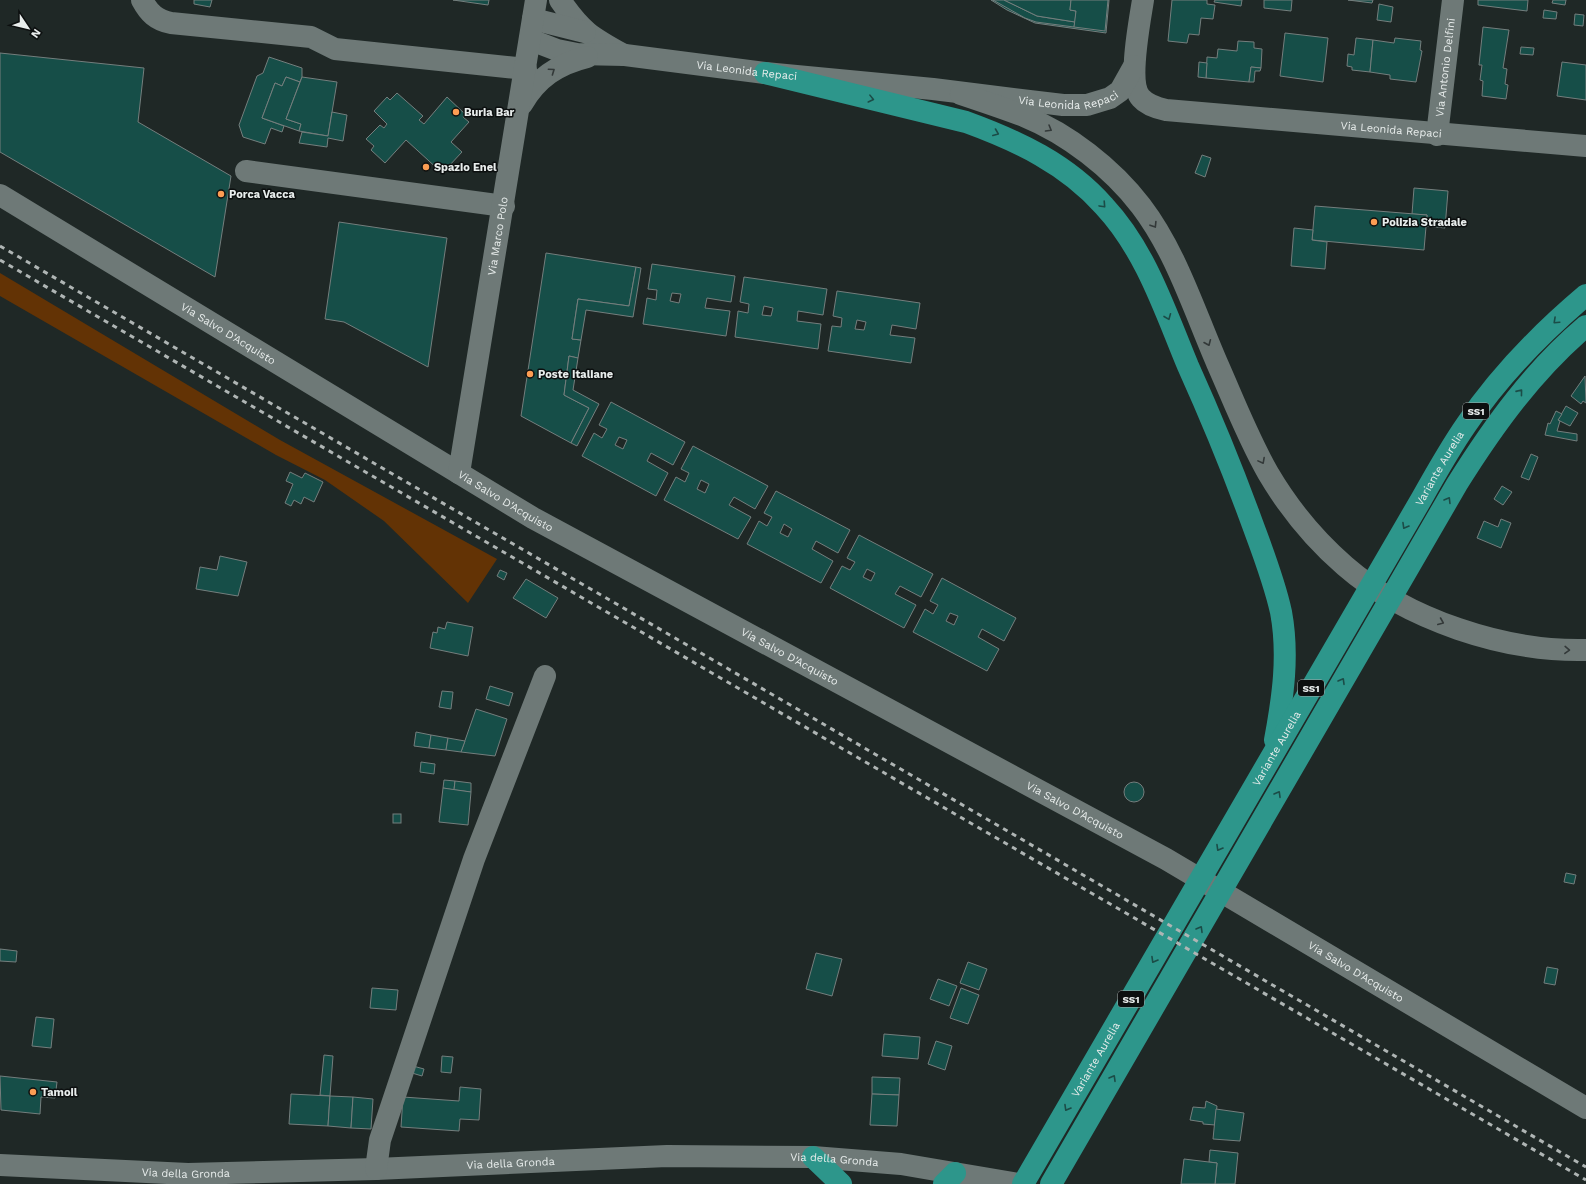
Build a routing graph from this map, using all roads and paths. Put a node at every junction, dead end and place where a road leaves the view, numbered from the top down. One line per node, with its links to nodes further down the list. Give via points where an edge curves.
1 (142, 0): 10 (street, via 151,14 171,23 311,37 335,48)
2 (560, 0): 6 (street, via 573,20)
3 (1143, 0): 9 (street)
4 (1453, 0): 14 (street, Via Antonio Delfini)
5 (533, 20): 6 (street); 8 (street, Via Leonida Repaci, via 557,50); 10 (street, Via Marco Polo)
6 (585, 32): 7 (street)
7 (625, 55): 8 (street, Via Leonida Repaci); 11 (street, Via Leonida Repaci)
8 (591, 56): 13 (street, one-way to 8, via 532,89 552,71 574,60)
9 (1134, 66): 12 (street, Via Leonida Repaci, via 1120,91 1110,98 1087,105 1063,105); 14 (street, Via Leonida Repaci, via 1137,94 1149,104 1166,110)
10 (526, 69): 13 (street, Via Marco Polo)
11 (765, 73): 12 (street, Via Leonida Repaci); 24 (highway, one-way to 24, via 966,122 994,132 1034,151 1073,176 1112,215 1132,243 1161,300 1225,449 1271,573 1281,612 1285,647 1282,705)
12 (961, 94): 22 (street, one-way to 22, via 1024,116 1050,129 1099,164 1140,205 1173,260 1216,361 1268,472 1306,525 1346,567 1406,606 1467,632 1503,642 1546,649)
13 (519, 111): 18 (street, Via Marco Polo)
14 (1437, 135): 15 (street, Via Leonida Repaci)
15 (1586, 146)
16 (246, 171): 18 (street)
17 (0, 195): 21 (street, Via Salvo D'Acquisto)
18 (504, 206): 21 (street, Via Marco Polo)
19 (1586, 295): 24 (highway, Variante Aurelia / SS1, one-way to 24, via 1512,365 1455,442)
20 (1586, 326): 33 (highway, Variante Aurelia / SS1, one-way to 20, via 1483,442 1536,374)
21 (459, 473): 25 (street, Via Salvo D'Acquisto, via 533,518 1159,855)
22 (1586, 650)
23 (545, 676): 28 (street, via 474,859 380,1140)
24 (1273, 754): 32 (highway, Variante Aurelia / SS1, one-way to 32)
25 (1586, 1108)
26 (813, 1157): 28 (street, Via della Gronda, via 666,1156); 29 (street, Via della Gronda, via 901,1164); 30 (highway)
27 (0, 1165): 28 (street, Via della Gronda, via 188,1174)
28 (376, 1169)
29 (950, 1178): 31 (street, Via della Gronda)
30 (841, 1184)
31 (1018, 1184)
32 (1023, 1184)
33 (1051, 1184)

